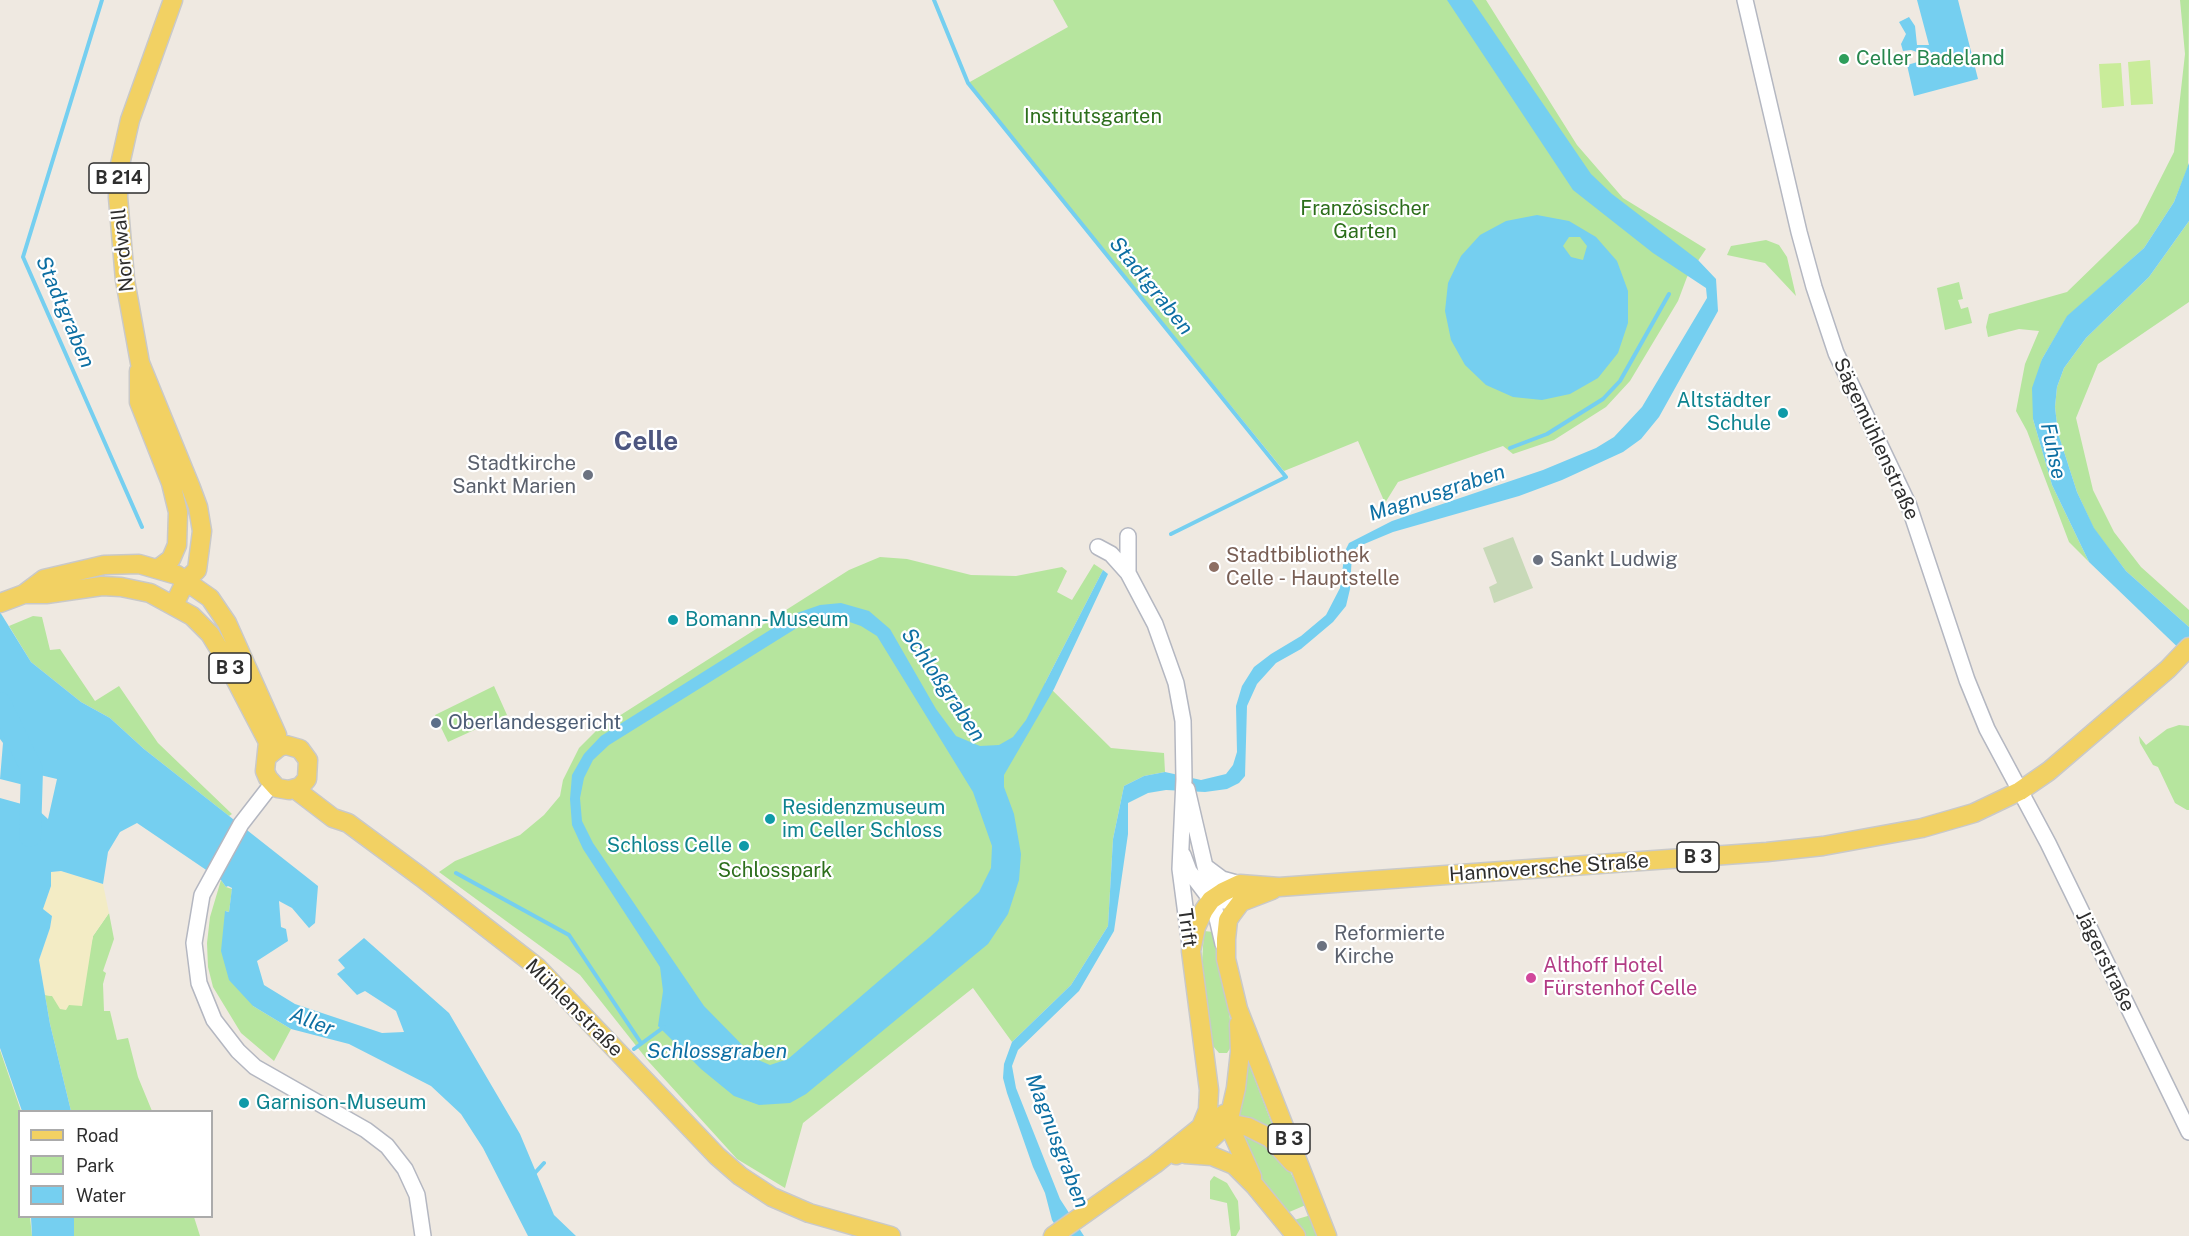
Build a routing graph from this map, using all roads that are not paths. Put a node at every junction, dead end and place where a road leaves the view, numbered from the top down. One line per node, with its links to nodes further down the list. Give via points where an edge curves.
1 (173, 0): 3 (main road, Nordwall / B 214, via 130,120 119,169 118,218)
2 (1745, 0): 17 (street, Sägemühlenstraße, via 1814,288 1836,353 1909,506 1977,707)
3 (140, 363): 6 (main road, Nordwall / B 214, via 139,402 171,483 178,512 177,545 171,559); 8 (main road, Nordwall / B 214, via 182,471 190,523)
4 (1128, 536): 7 (street)
5 (1098, 547): 7 (street, via 1111,554)
6 (159, 568): 8 (main road, B 3); 9 (main road, B 3, via 139,564 104,566 44,579)
7 (1128, 573): 18 (street, via 1170,662 1183,721)
8 (186, 580): 10 (main road, B 214); 12 (main road, B 3, via 210,598 227,623 275,731)
9 (12, 598): 10 (main road, B 3, via 102,586 150,593)
10 (174, 604): 13 (main road, B 3, via 192,616 221,651 267,742)
11 (2184, 652): 17 (main road, Hannoversche Straße / B 3, via 2049,771)
12 (286, 745): 13 (main road); 14 (main road, Mühlenstraße, via 305,754)
13 (268, 756): 15 (main road, via 265,771)
14 (309, 774): 16 (main road); 19 (main road, Mühlenstraße)
15 (272, 784): 16 (main road, Mühlenstraße, via 283,790); 36 (street, via 241,824 202,895 194,943 199,983 214,1020 255,1067 387,1146 405,1168 417,1195)
16 (295, 789): 19 (main road, Mühlenstraße, via 333,818)
17 (2020, 791): 22 (main road, Hannoversche Straße / B 3, via 1961,818 1823,846); 30 (street, Jägerstraße)
18 (1186, 797): 20 (street, Trift); 21 (street)
19 (348, 823): 37 (main road, Mühlenstraße, via 537,967 740,1176 772,1197 809,1213)
20 (1180, 849): 23 (street, via 1189,871); 24 (street, Trift)
21 (1206, 867): 22 (street); 23 (street)
22 (1241, 893): 23 (main road); 25 (main road, B 3, via 1228,920)
23 (1212, 900): 24 (main road, via 1196,927); 25 (street)
24 (1191, 951): 27 (main road, Trift)
25 (1226, 959): 26 (main road, B 3)
26 (1238, 1009): 28 (main road, B 3, via 1240,1052); 34 (main road, B 3)
27 (1204, 1059): 28 (main road, Trift); 29 (main road, Trift, via 1209,1090 1208,1110)
28 (1228, 1123): 29 (main road); 31 (main road, via 1209,1141); 33 (main road, Trift); 34 (main road, via 1248,1127 1278,1145 1291,1160)
29 (1201, 1127): 32 (main road)
30 (2189, 1132)
31 (1178, 1154): 32 (main road); 33 (main road, via 1223,1160)
32 (1155, 1164): 35 (main road)
33 (1256, 1186): 38 (main road)
34 (1316, 1207): 39 (main road)
35 (1055, 1235)
36 (423, 1236)
37 (891, 1236)
38 (1296, 1236)
39 (1327, 1236)

